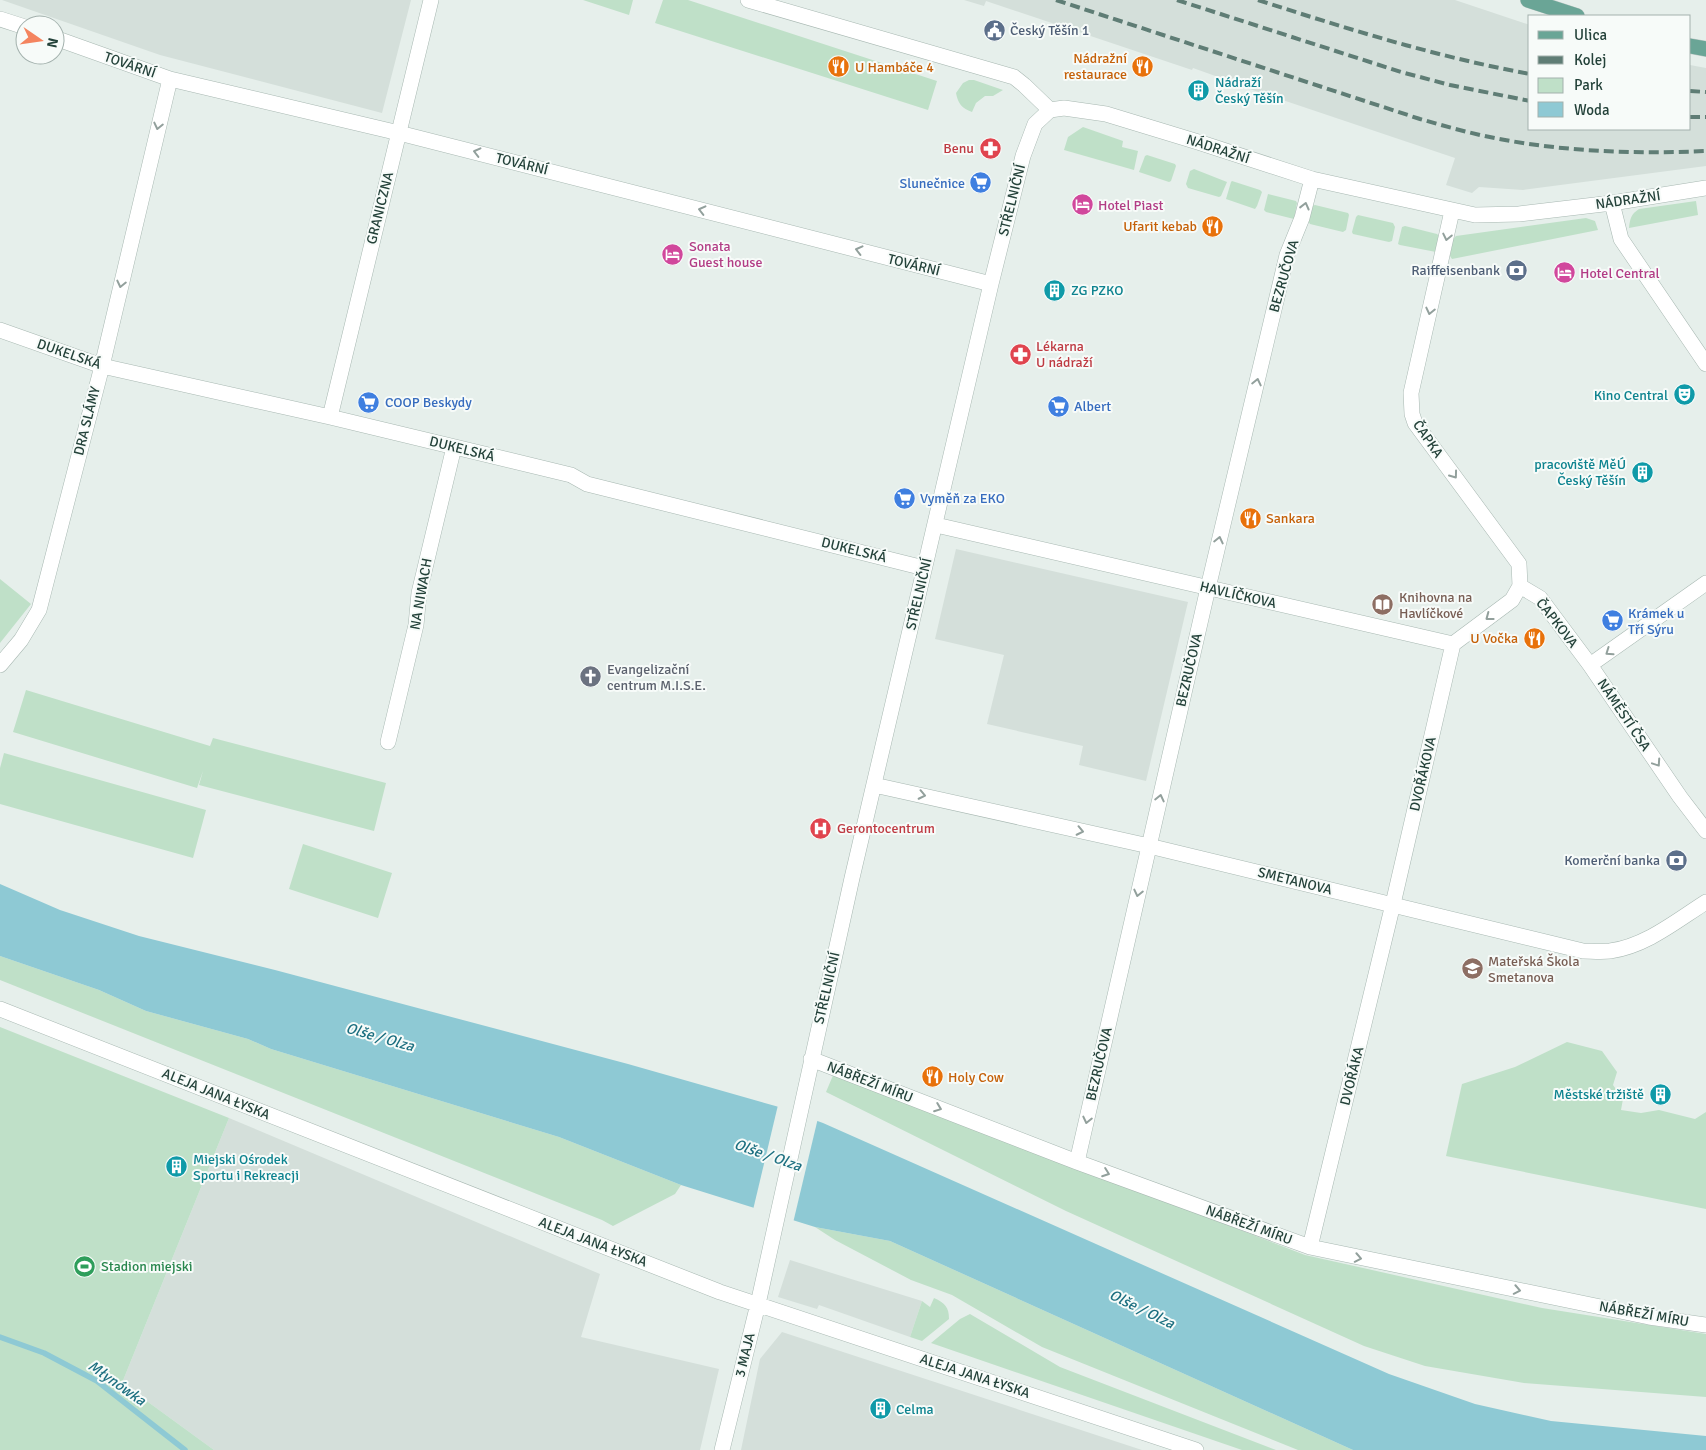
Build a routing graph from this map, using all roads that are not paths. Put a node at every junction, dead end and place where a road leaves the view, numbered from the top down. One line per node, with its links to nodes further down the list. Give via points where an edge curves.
1 (431, 0): 12 (street, GRANICZNA)
2 (748, 0): 11 (street, via 1014,77)
3 (1528, 0): 4 (main road)
4 (1574, 15)
5 (0, 19): 6 (street)
6 (15, 24)
7 (65, 42): 10 (street, TOVÁRNÍ)
8 (1691, 46): 9 (main road)
9 (1706, 49)
10 (170, 79): 12 (street, TOVÁRNÍ); 20 (street, DRA SLÁMY, one-way to 20)
11 (1050, 110): 13 (street, NÁDRAŽNÍ, via 1064,108 1106,114); 17 (street, STŘELNIČNÍ, via 1035,124 1025,149)
12 (399, 132): 17 (street, TOVÁRNÍ, one-way to 12); 21 (street, GRANICZNA)
13 (1312, 180): 16 (street, NÁDRAŽNÍ); 27 (street, BEZRUČOVA, one-way to 13, via 1287,255 1302,218)
14 (1706, 188): 15 (street, NÁDRAŽNÍ)
15 (1612, 203): 16 (street, NÁDRAŽNÍ, via 1499,215); 19 (street, via 1621,239)
16 (1452, 211): 26 (street, ČAPKA, one-way to 26, via 1411,392 1412,414 1519,564)
17 (991, 284): 23 (street, STŘELNIČNÍ)
18 (0, 330): 20 (street, DUKELSKÁ)
19 (1706, 364)
20 (102, 366): 21 (street, DUKELSKÁ); 29 (street, DRA SLÁMY, via 39,610 21,640)
21 (330, 417): 22 (street, DUKELSKÁ)
22 (454, 446): 24 (street, DUKELSKÁ, via 571,475 587,484); 31 (street, NA NIWACH)
23 (936, 525): 24 (street, STŘELNIČNÍ); 27 (street, HAVLÍČKOVA)
24 (924, 568): 32 (street, STŘELNIČNÍ)
25 (1706, 583): 30 (street, NÁMĚSTÍ ČSA, one-way to 30)
26 (1520, 586): 28 (street, one-way to 28, via 1512,600); 30 (street, ČAPKOVA, via 1540,598)
27 (1208, 588): 28 (street, HAVLÍČKOVA); 34 (street, BEZRUČOVA, one-way to 27)
28 (1453, 644): 36 (street, DVOŘÁKOVA)
29 (0, 665)
30 (1590, 665): 33 (street, NÁMĚSTÍ ČSA, one-way to 33)
31 (388, 742)
32 (874, 785): 34 (street, SMETANOVA, one-way to 34); 38 (street, STŘELNIČNÍ)
33 (1706, 831)
34 (1149, 846): 36 (street, SMETANOVA); 39 (street, BEZRUČOVA, one-way to 39)
35 (1706, 902): 36 (street, SMETANOVA, via 1653,936 1609,951 1582,951)
36 (1393, 904): 40 (street, DVOŘÁKA)
37 (0, 1009): 42 (street, ALEJA JANA ŁYSKA, via 644,1263)
38 (811, 1059): 39 (street, NÁBŘEŽÍ MÍRU, one-way to 39); 41 (street, STŘELNIČNÍ)
39 (1077, 1162): 40 (street, NÁBŘEŽÍ MÍRU, one-way to 40)
40 (1310, 1247): 43 (street, NÁBŘEŽÍ MÍRU, one-way to 43, via 1630,1313)
41 (766, 1260): 42 (street, 3 MAJA)
42 (758, 1304): 44 (street, 3 MAJA); 45 (street, ALEJA JANA ŁYSKA)
43 (1706, 1325)
44 (722, 1450)
45 (1196, 1450)

